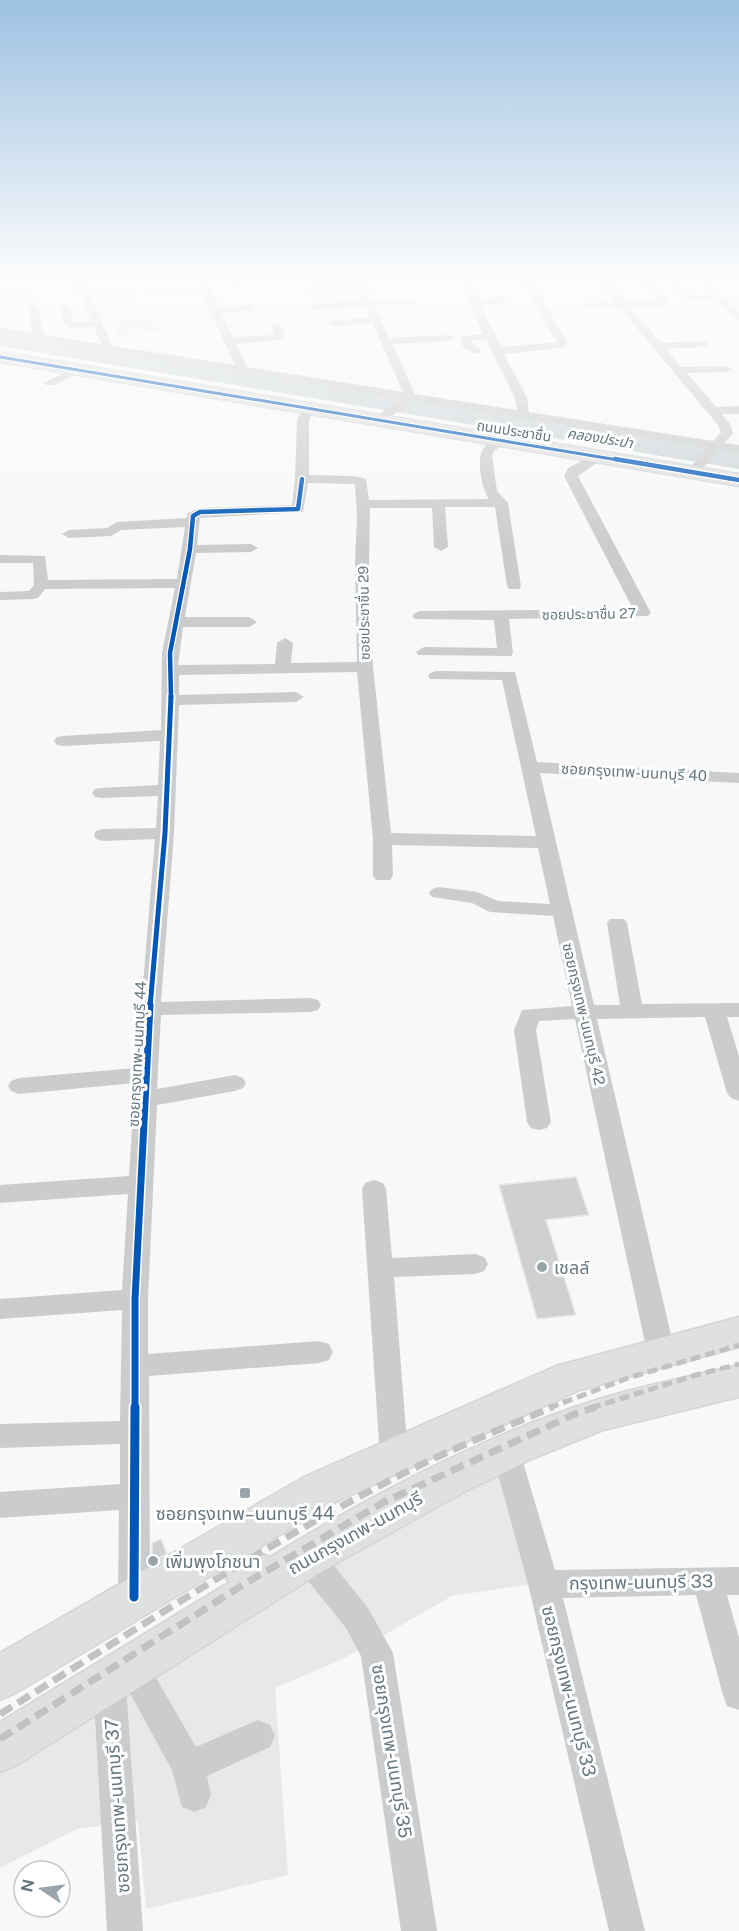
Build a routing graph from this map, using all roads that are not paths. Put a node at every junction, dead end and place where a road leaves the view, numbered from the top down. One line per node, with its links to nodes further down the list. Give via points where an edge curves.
1 (65, 368): 6 (main road, ถนนประชาชื่น)
2 (242, 368): 9 (street)
3 (398, 368): 9 (street)
4 (508, 368): 13 (street, via 526,398 524,411)
5 (726, 369): 7 (street)
6 (76, 370): 8 (street); 10 (main road, ถนนประชาชื่น)
7 (678, 370): 12 (street)
8 (50, 383)
9 (411, 398): 13 (street); 14 (street)
10 (312, 409): 14 (main road, ถนนประชาชื่น); 20 (street, via 303,421)
11 (739, 410): 12 (street)
12 (713, 411): 16 (street, via 727,433)
13 (518, 414): 16 (street)
14 (383, 418): 15 (main road, ถนนประชาชื่น)
15 (502, 441): 18 (main road, ถนนประชาชื่น); 23 (street, via 489,449 486,456 490,492)
16 (716, 447): 17 (street); 19 (street)
17 (739, 449)
18 (597, 457): 19 (main road, ถนนประชาชื่น); 35 (street, ซอยประชาชื่น 27, via 571,476 643,613)
19 (696, 468): 21 (main road, ถนนประชาชื่น)
20 (302, 479): 24 (street, ซอยประชาชื่น 29, via 358,480 362,482); 25 (street, via 298,509 200,512)
21 (739, 480)
22 (438, 502): 23 (street); 24 (street); 27 (street)
23 (501, 503): 33 (street)
24 (362, 504): 41 (street, ซอยประชาชื่น 29)
25 (193, 519): 26 (street); 29 (street, ซอยกรุงเทพ-นนทบุรี 44)
26 (69, 534)
27 (441, 547)
28 (251, 548): 29 (street)
29 (190, 549): 31 (street, ซอยกรุงเทพ-นนทบุรี 44)
30 (0, 559): 32 (street, via 40,559)
31 (184, 583): 32 (street); 37 (street, ซอยกรุงเทพ-นนทบุรี 44)
32 (41, 585): 34 (street, via 33,595)
33 (514, 585)
34 (0, 596)
35 (501, 615): 36 (street, ซอยประชาชื่น 27); 40 (street, via 505,653)
36 (420, 616)
37 (176, 622): 38 (street); 43 (street, ซอยกรุงเทพ-นนทบุรี 44)
38 (249, 622)
39 (285, 643): 42 (street)
40 (424, 652)
41 (365, 667): 42 (street); 55 (street, ซอยประชาชื่น 29)
42 (283, 669): 43 (street)
43 (171, 670): 46 (street, ซอยกรุงเทพ-นนทบุรี 44)
44 (436, 676): 49 (street, ซอยกรุงเทพ-นนทบุรี 42, via 509,675)
45 (296, 697): 46 (street)
46 (171, 700): 47 (street, ซอยกรุงเทพ-นนทบุรี 44)
47 (169, 735): 48 (street); 51 (street, ซอยกรุงเทพ-นนทบุรี 44)
48 (63, 741)
49 (530, 767): 50 (street, ซอยกรุงเทพ-นนทบุรี 40); 56 (street, ซอยกรุงเทพ-นนทบุรี 42)
50 (739, 778)
51 (166, 790): 52 (street); 53 (street, ซอยกรุงเทพ-นนทบุรี 44)
52 (101, 793)
53 (165, 833): 54 (street); 62 (street, ซอยกรุงเทพ-นนทบุรี 44)
54 (103, 835)
55 (382, 838): 56 (street); 57 (street, ซอยประชาชื่น 29)
56 (545, 842): 59 (street, ซอยกรุงเทพ-นนทบุรี 42)
57 (383, 876)
58 (439, 893): 59 (street, via 477,898 490,906)
59 (560, 910): 66 (street, ซอยกรุงเทพ-นนทบุรี 42)
60 (617, 923): 65 (street)
61 (310, 1005): 62 (street)
62 (150, 1009): 67 (street, ซอยกรุงเทพ-นนทบุรี 44)
63 (714, 1010): 64 (street); 65 (street); 70 (street)
64 (739, 1010)
65 (632, 1011): 66 (street)
66 (583, 1012): 72 (street, via 539,1013 526,1020); 82 (street, ซอยกรุงเทพ-นนทบุรี 42)
67 (147, 1074): 69 (street); 71 (street, ซอยกรุงเทพ-นนทบุรี 44)
68 (235, 1083): 71 (street)
69 (19, 1086)
70 (739, 1093)
71 (146, 1099): 73 (street, ซอยกรุงเทพ-นนทบุรี 44)
72 (539, 1122)
73 (141, 1184): 75 (street); 78 (street, ซอยกรุงเทพ-นนทบุรี 44)
74 (374, 1189): 77 (street)
75 (0, 1194)
76 (475, 1264): 77 (street)
77 (381, 1268): 88 (street)
78 (135, 1299): 79 (street); 83 (street, ซอยกรุงเทพ-นนทบุรี 44)
79 (0, 1309)
80 (739, 1332): 82 (main road)
81 (319, 1352): 83 (street)
82 (661, 1352): 88 (main road, via 570,1377)
83 (134, 1366): 85 (street, ซอยกรุงเทพ-นนทบุรี 44)
84 (739, 1381): 87 (main road, ถนนกรุงเทพ-นนทบุรี, via 595,1417)
85 (134, 1432): 86 (street); 89 (street, ซอยกรุงเทพ-นนทบุรี 44)
86 (0, 1436)
87 (506, 1452): 92 (main road, ถนนกรุงเทพ-นนทบุรี); 96 (street, ซอยกรุงเทพ-นนทบุรี 33)
88 (394, 1456): 91 (main road, via 321,1489)
89 (133, 1496): 90 (street); 97 (street, ซอยกรุงเทพ-นนทบุรี 44)
90 (0, 1505)
91 (240, 1536): 93 (main road, via 238,1555 243,1566); 97 (main road)
92 (308, 1557): 93 (main road, ถนนกรุงเทพ-นนทบุรี); 104 (street, ซอยกรุงเทพ-นนทบุรี 35, via 357,1618 377,1653)
93 (272, 1579): 98 (main road, ถนนกรุงเทพ-นนทบุรี)
94 (707, 1580): 95 (street, กรุงเทพ-นนทบุรี 33); 96 (street, กรุงเทพ-นนทบุรี 33); 100 (street)
95 (739, 1581)
96 (544, 1584): 105 (street, ซอยกรุงเทพ-นนทบุรี 33)
97 (134, 1596): 99 (main road)
98 (121, 1673): 101 (street, via 191,1781 216,1757); 102 (main road, ถนนกรุงเทพ-นนทบุรี); 103 (street, ซอยกรุงเทพ-นนทบุรี 37)
99 (0, 1678)
100 (739, 1695)
101 (258, 1736)
102 (0, 1749)
103 (125, 1931)
104 (419, 1931)
105 (627, 1931)

